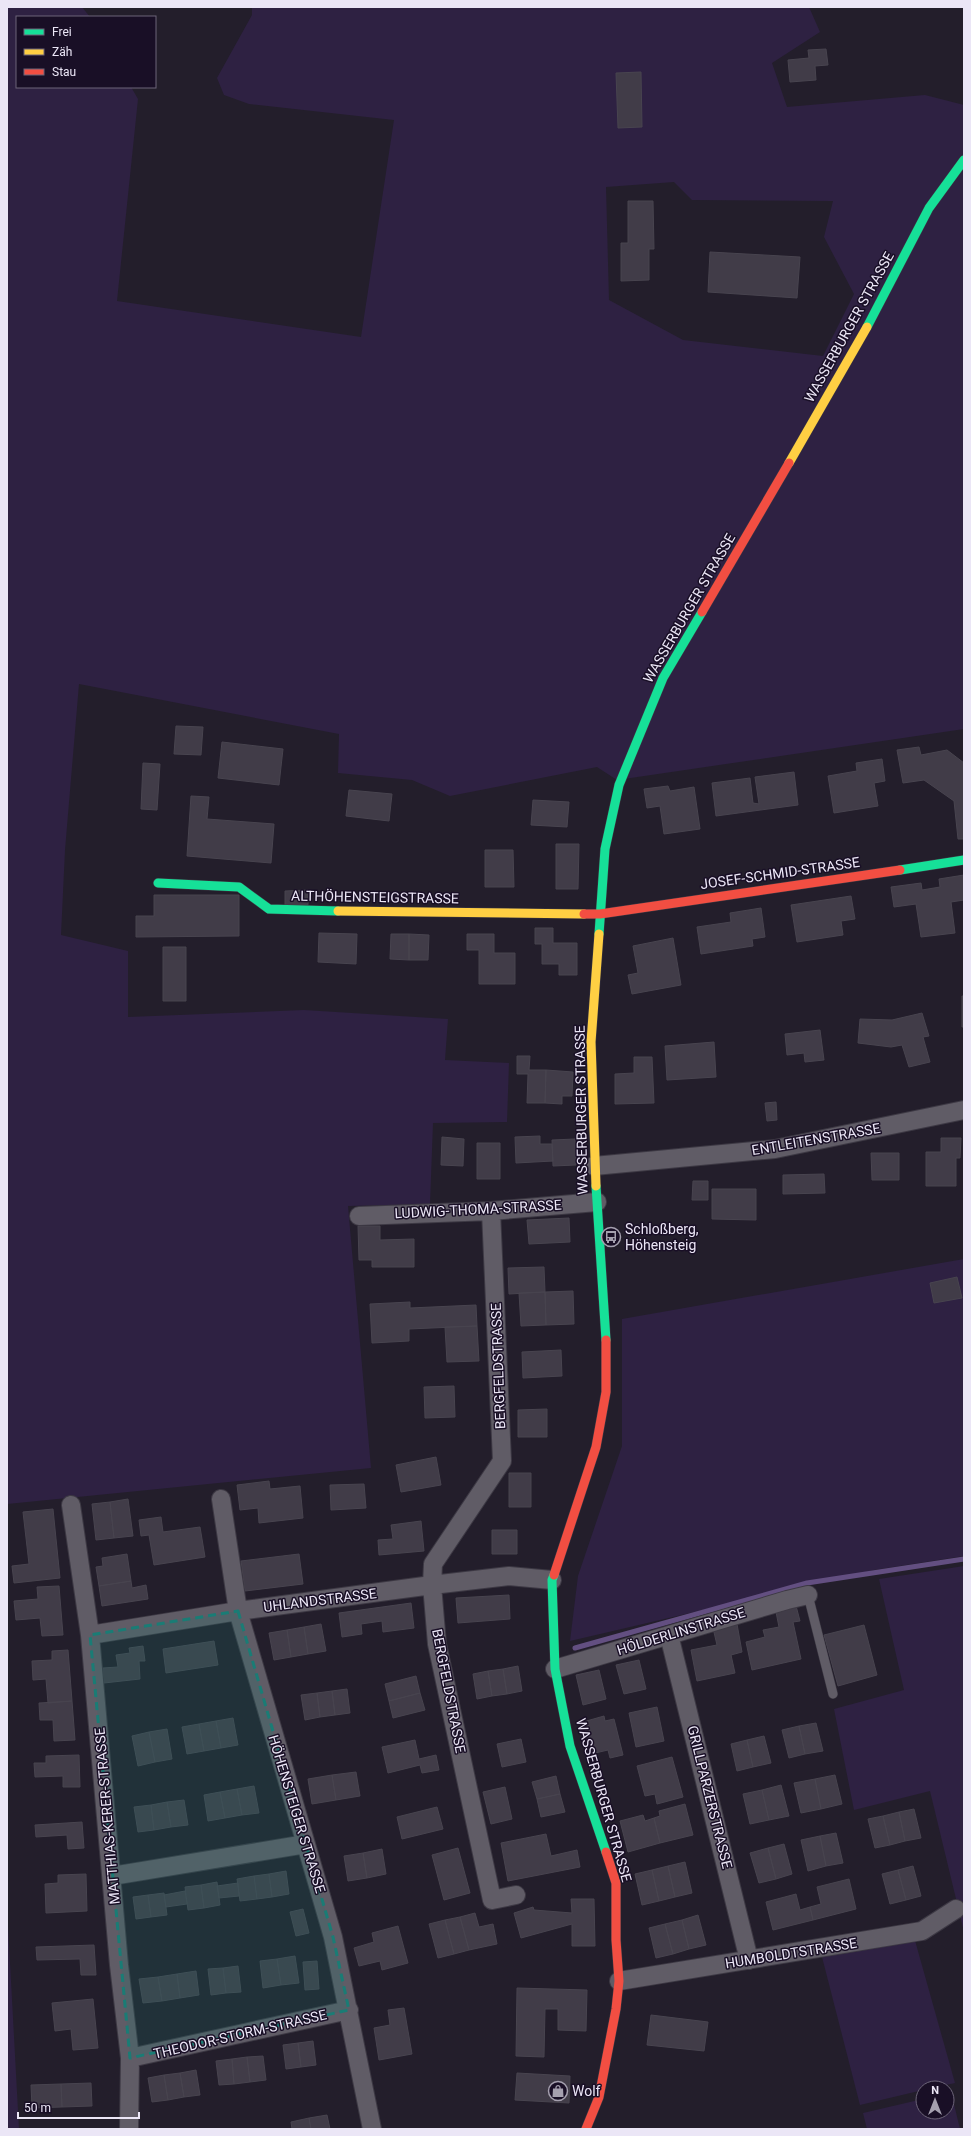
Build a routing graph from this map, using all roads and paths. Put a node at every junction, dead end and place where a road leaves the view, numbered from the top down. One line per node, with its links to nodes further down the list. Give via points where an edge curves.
1 (964, 160): 4 (street, WASSERBURGER STRASSE, via 929,208 858,344 662,678 619,785 605,849)
2 (964, 860): 4 (street, JOSEF-SCHMID-STRASSE)
3 (158, 883): 4 (street, ALTHÖHENSTEIGSTRASSE, via 239,887 269,908 287,910)
4 (600, 914): 6 (street, WASSERBURGER STRASSE, via 591,1042)
5 (964, 1110): 6 (street, ENTLEITENSTRASSE, via 775,1149)
6 (594, 1166): 7 (street, WASSERBURGER STRASSE)
7 (597, 1202): 8 (street, LUDWIG-THOMA-STRASSE); 12 (street, WASSERBURGER STRASSE, via 606,1323 606,1392 596,1447)
8 (491, 1211): 9 (street, LUDWIG-THOMA-STRASSE); 13 (street, BERGFELDSTRASSE, via 502,1461 433,1564)
9 (359, 1216)
10 (221, 1499): 15 (street, HÖHENSTEIGER STRASSE)
11 (71, 1505): 16 (street, MATTHIAS-KERER-STRASSE)
12 (552, 1580): 13 (street, UHLANDSTRASSE, via 510,1576); 18 (street, WASSERBURGER STRASSE)
13 (432, 1585): 15 (street, UHLANDSTRASSE); 22 (street, BERGFELDSTRASSE, via 437,1644 492,1900)
14 (808, 1596): 17 (street, HÖLDERLINSTRASSE); 19 (lane)
15 (238, 1611): 16 (street, UHLANDSTRASSE); 20 (street, HÖHENSTEIGER STRASSE)
16 (90, 1635): 21 (street, MATTHIAS-KERER-STRASSE)
17 (669, 1635): 18 (street, HÖLDERLINSTRASSE); 24 (street, GRILLPARZERSTRASSE)
18 (555, 1669): 25 (street, WASSERBURGER STRASSE, via 570,1746 616,1883)
19 (833, 1694)
20 (306, 1844): 21 (street); 26 (street, HÖHENSTEIGER STRASSE, via 333,1936)
21 (112, 1876): 27 (street, MATTHIAS-KERER-STRASSE)
22 (516, 1895)
23 (956, 1909): 24 (street, HUMBOLDTSTRASSE, via 922,1931)
24 (749, 1960): 25 (street, HUMBOLDTSTRASSE)
25 (619, 1980): 30 (street, WASSERBURGER STRASSE, via 599,2097)
26 (349, 2010): 27 (street, THEODOR-STORM-STRASSE); 29 (street, HÖHENSTEIGER STRASSE)
27 (130, 2058): 28 (street, MATTHIAS-KERER-STRASSE)
28 (129, 2129)
29 (372, 2129)
30 (586, 2129)

